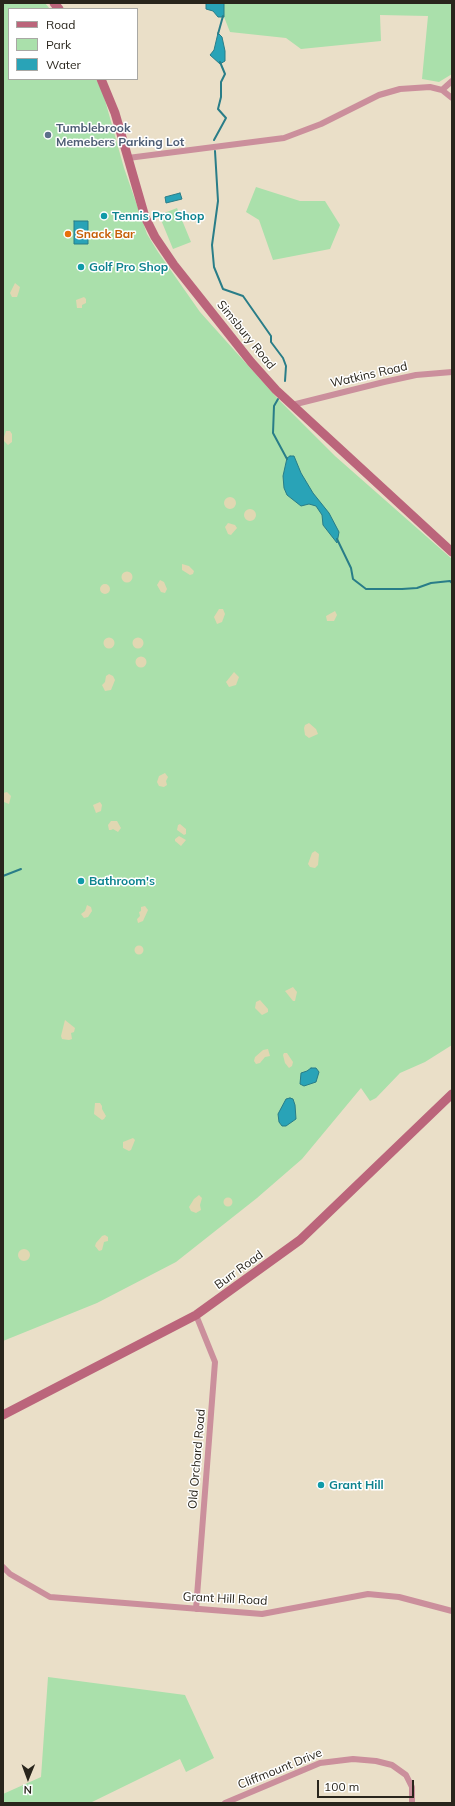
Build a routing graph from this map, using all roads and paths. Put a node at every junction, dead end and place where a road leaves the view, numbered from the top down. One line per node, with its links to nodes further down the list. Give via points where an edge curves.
1 (101, 80): 5 (main road, Simsbury Road)
2 (452, 81): 3 (street)
3 (442, 90): 4 (street); 5 (street, via 430,87 400,89 379,95 321,124 284,138)
4 (452, 98)
5 (128, 158): 7 (main road, Simsbury Road, via 145,216 164,251 251,362)
6 (452, 372): 7 (street, Watkins Road, via 390,380)
7 (292, 405): 8 (main road, Simsbury Road)
8 (452, 552)
9 (452, 1094): 10 (main road, Burr Road, via 300,1240)
10 (196, 1315): 11 (main road, Burr Road); 13 (street, Old Orchard Road, via 215,1362)
11 (3, 1414)
12 (3, 1567): 13 (street, Grant Hill Road, via 10,1574 50,1597)
13 (196, 1609): 14 (street, Grant Hill Road, via 262,1614 368,1594 399,1597)
14 (452, 1611)
15 (225, 1803): 16 (street, Cliffmount Drive, via 320,1763 353,1759 376,1761 392,1766 406,1775 412,1787)
16 (412, 1803)

